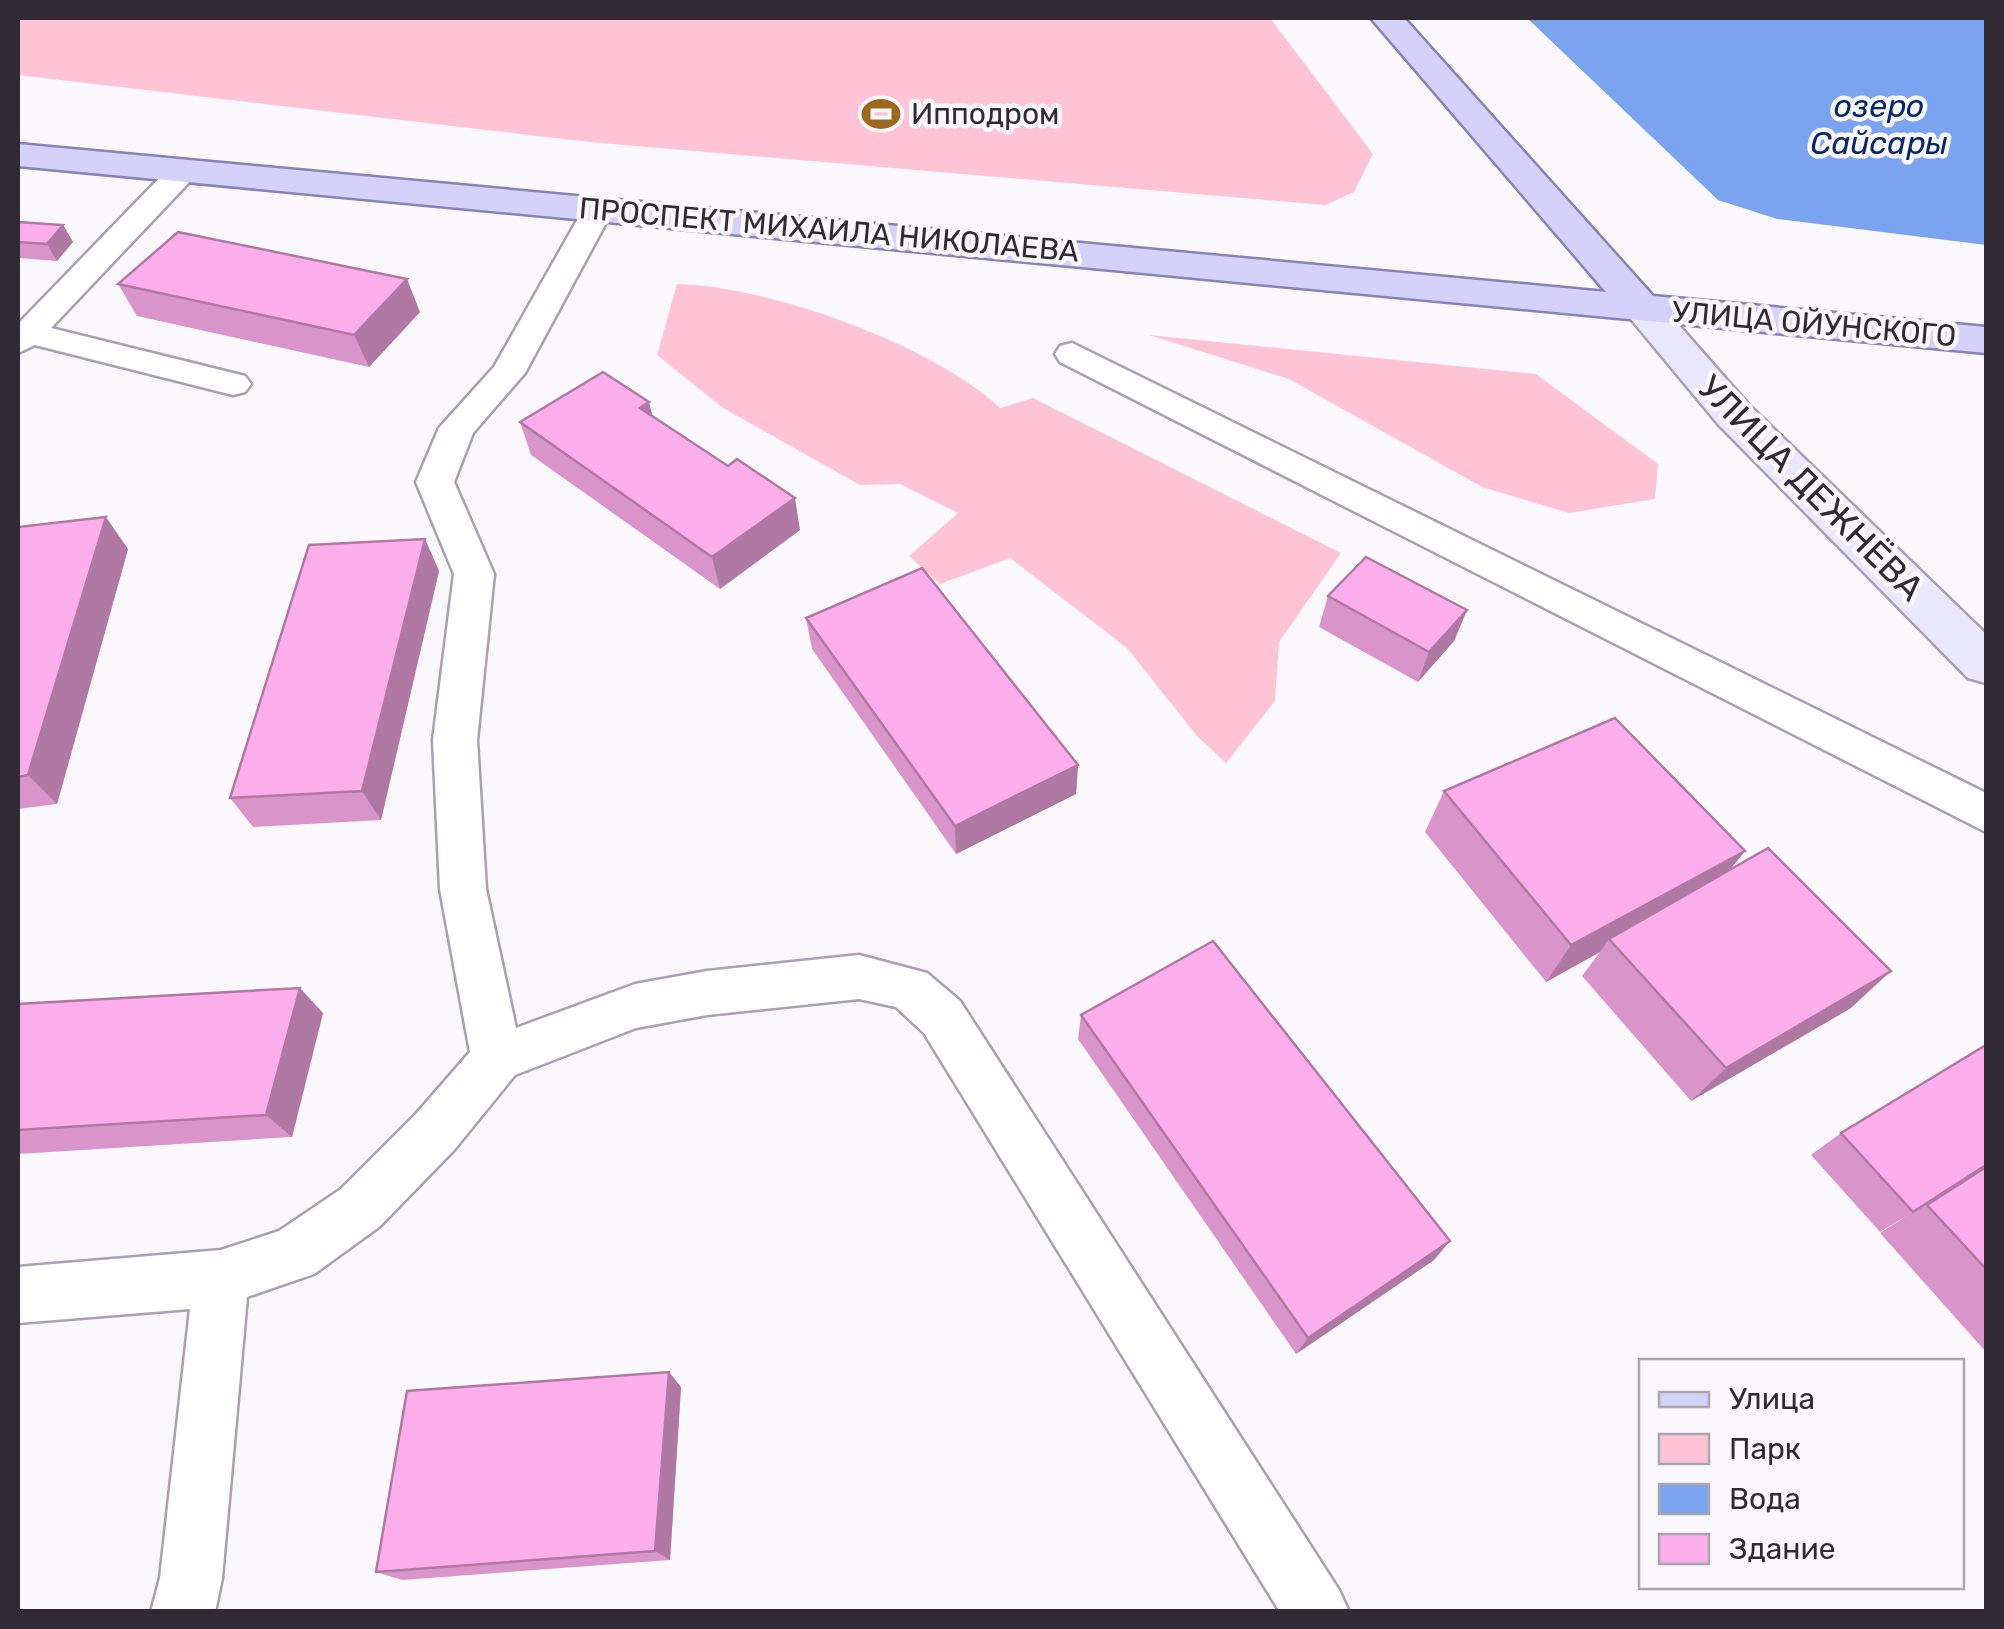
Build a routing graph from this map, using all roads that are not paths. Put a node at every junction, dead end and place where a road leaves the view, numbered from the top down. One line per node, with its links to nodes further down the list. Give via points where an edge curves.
1 (1387, 18): 5 (main road)
2 (18, 155): 3 (main road, ПРОСПЕКТ МИХАИЛА НИКОЛАЕВА)
3 (184, 170): 4 (main road, ПРОСПЕКТ МИХАИЛА НИКОЛАЕВА); 6 (lane)
4 (600, 208): 5 (main road, ПРОСПЕКТ МИХАИЛА НИКОЛАЕВА); 12 (lane, via 508,372 457,428 435,482 474,574 454,740 463,889)
5 (1640, 307): 7 (main road, УЛИЦА ОЙУНСКОГО); 10 (main road, УЛИЦА ДЕЖНЁВА, via 1733,414)
6 (22, 338): 9 (lane)
7 (1986, 340)
8 (1072, 354): 11 (lane)
9 (233, 384)
10 (1986, 664)
11 (1986, 814)
12 (497, 1058): 13 (lane, via 360,1208 294,1254); 16 (lane, via 634,1006 859,977 910,988 942,1017)
13 (220, 1278): 14 (lane); 15 (lane)
14 (18, 1295)
15 (183, 1612)
16 (1317, 1612)

